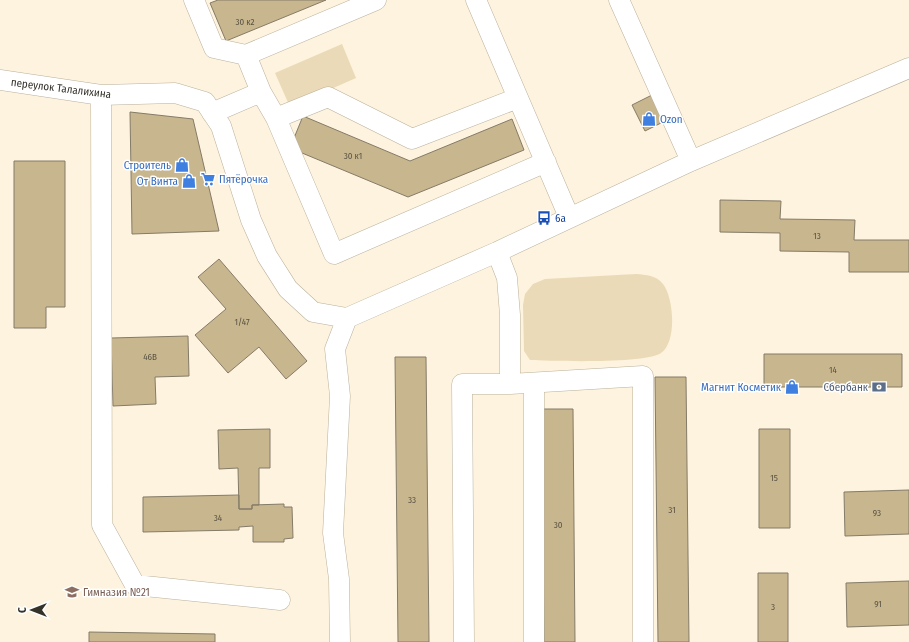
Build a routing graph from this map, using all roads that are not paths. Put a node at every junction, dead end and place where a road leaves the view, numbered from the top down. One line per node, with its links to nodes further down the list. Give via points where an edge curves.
1 (194, 0): 5 (street, via 214,48)
2 (376, 0): 5 (street)
3 (476, 0): 10 (street)
4 (619, 0): 13 (street)
5 (246, 55): 8 (street)
6 (909, 68): 13 (street)
7 (0, 80): 9 (street, переулок Талалихина)
8 (261, 92): 11 (street); 12 (street)
9 (101, 95): 11 (street, переулок Талалихина, via 175,93 205,102); 20 (street, via 102,525 135,585)
10 (518, 98): 12 (street, via 412,140 328,97); 14 (street)
11 (212, 112): 17 (street, переулок Талалихина, via 220,126 267,256 288,289 313,312)
12 (276, 118): 14 (street, via 334,254)
13 (691, 161): 15 (street)
14 (546, 162): 15 (street)
15 (570, 217): 16 (street)
16 (497, 252): 17 (street); 19 (street, via 507,278)
17 (347, 318): 21 (street, via 335,349 340,396 333,533 339,579)
18 (534, 383): 19 (street); 23 (street); 24 (street, via 643,376)
19 (510, 384): 22 (street, via 462,384)
20 (280, 600)
21 (340, 642)
22 (464, 642)
23 (534, 642)
24 (643, 642)

